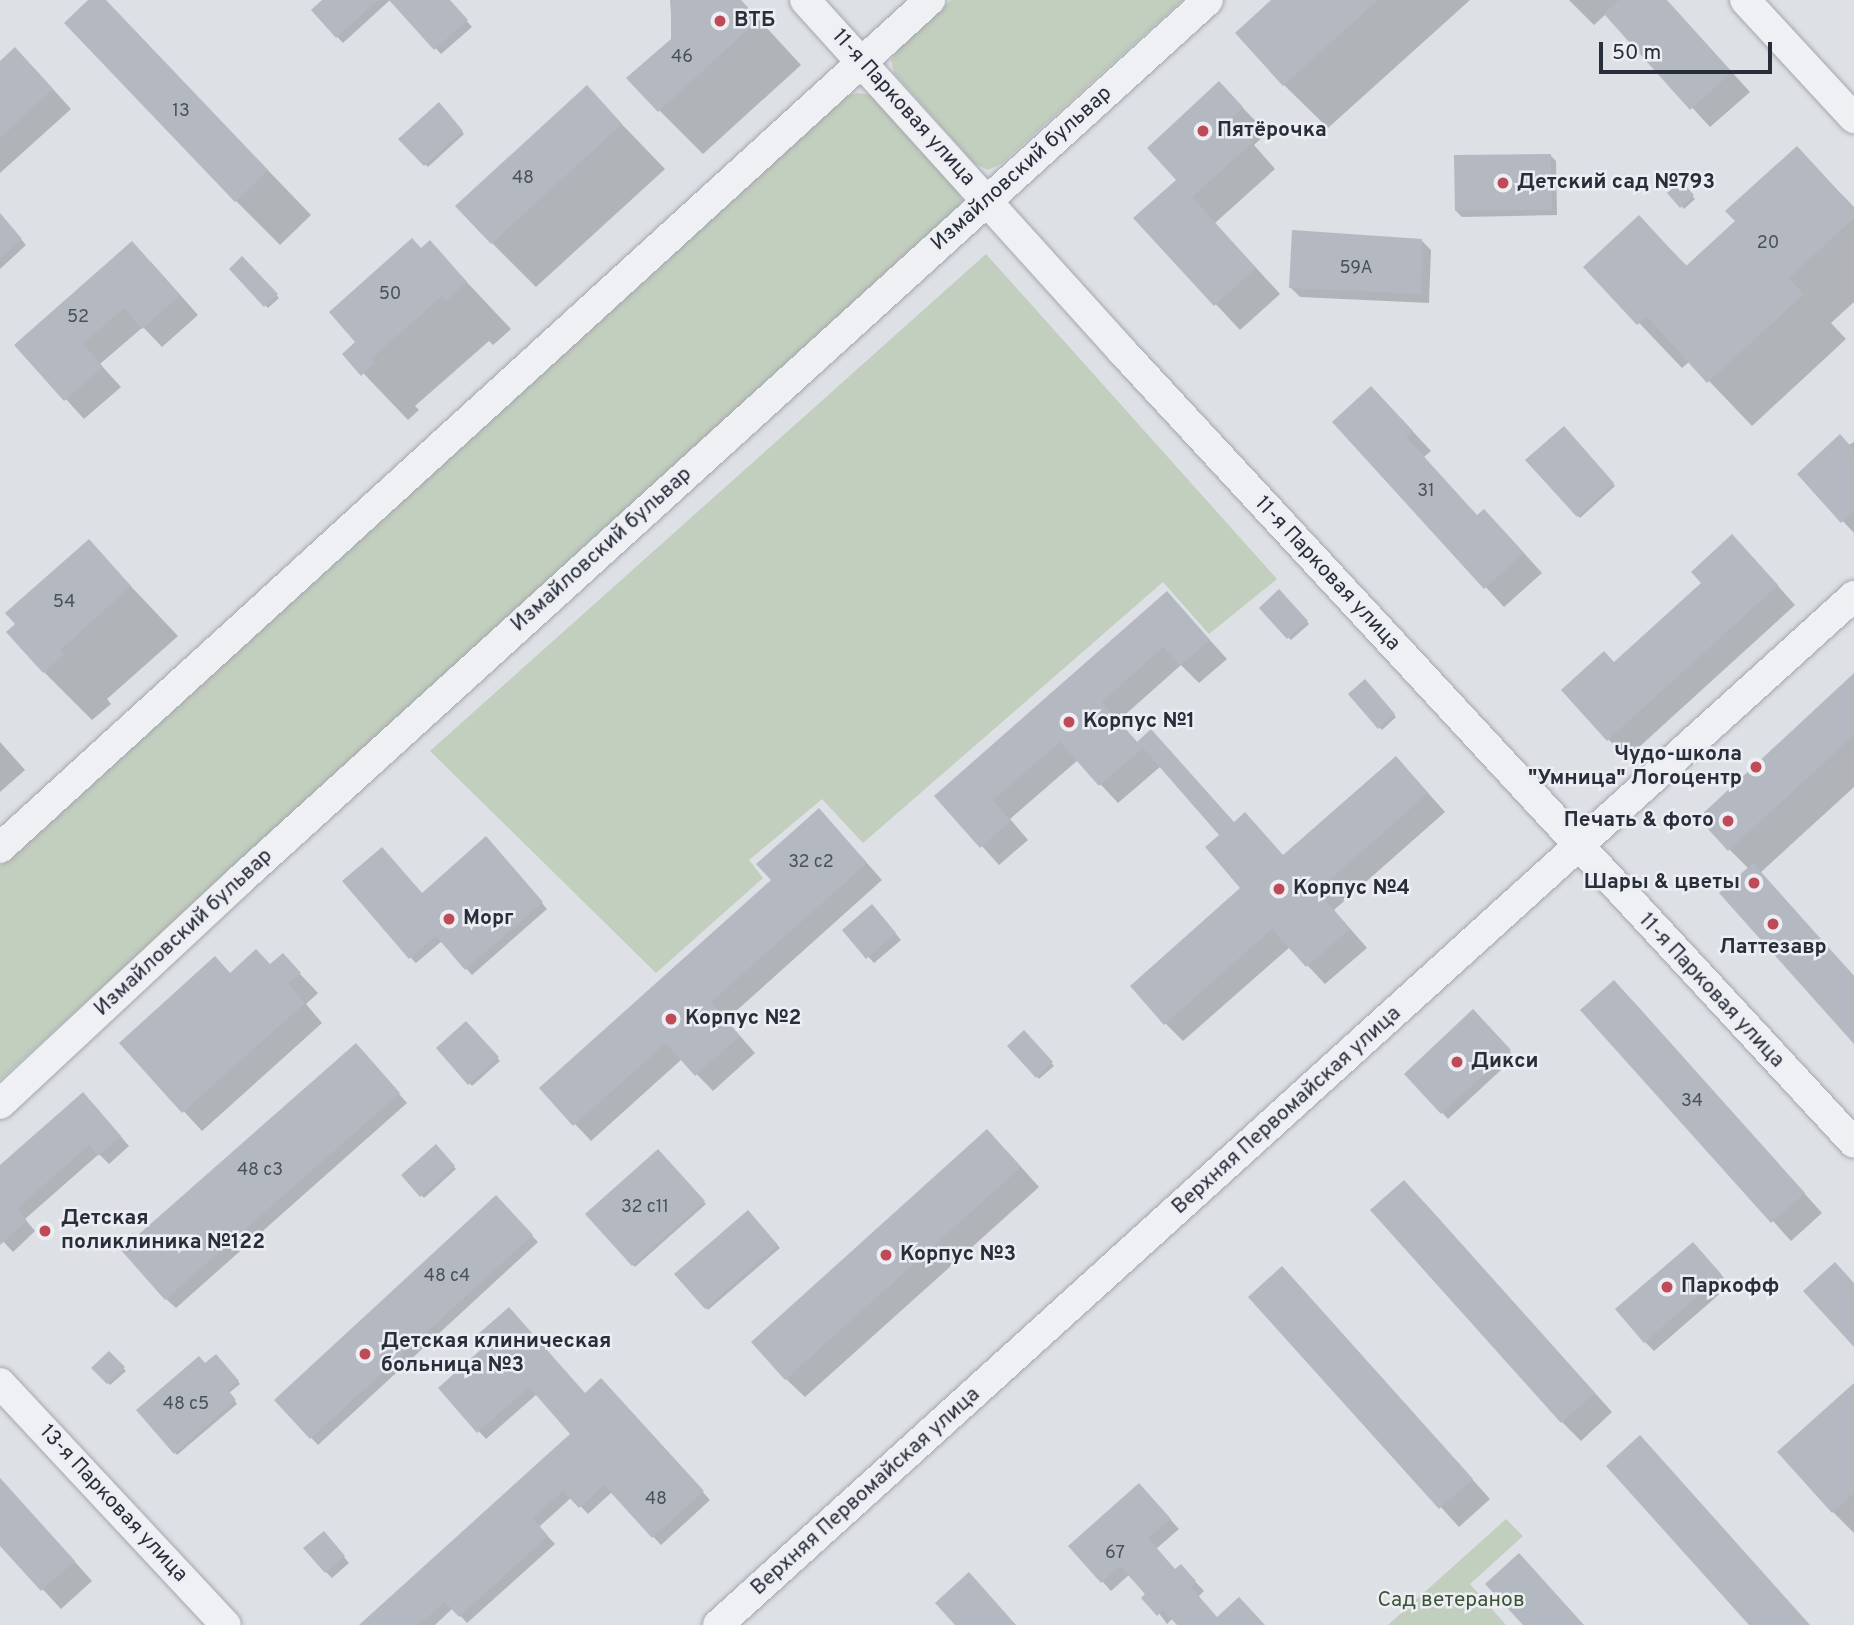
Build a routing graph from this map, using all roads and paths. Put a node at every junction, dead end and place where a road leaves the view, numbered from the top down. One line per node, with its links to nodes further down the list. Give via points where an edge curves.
1 (805, 0): 5 (street, 11-я Парковая улица)
2 (930, 0): 5 (street)
3 (1208, 0): 7 (street, Измайловский бульвар)
4 (1745, 0): 6 (street)
5 (862, 62): 7 (street, 11-я Парковая улица); 10 (street)
6 (1854, 118)
7 (987, 201): 9 (street, 11-я Парковая улица); 11 (street, Измайловский бульвар)
8 (1854, 596): 9 (street, Верхняя Первомайская улица)
9 (1577, 845): 12 (street, 11-я Парковая улица); 15 (street, Верхняя Первомайская улица)
10 (0, 848)
11 (0, 1104)
12 (1854, 1143)
13 (0, 1383): 14 (street, 13-я Парковая улица)
14 (226, 1625)
15 (718, 1625)

